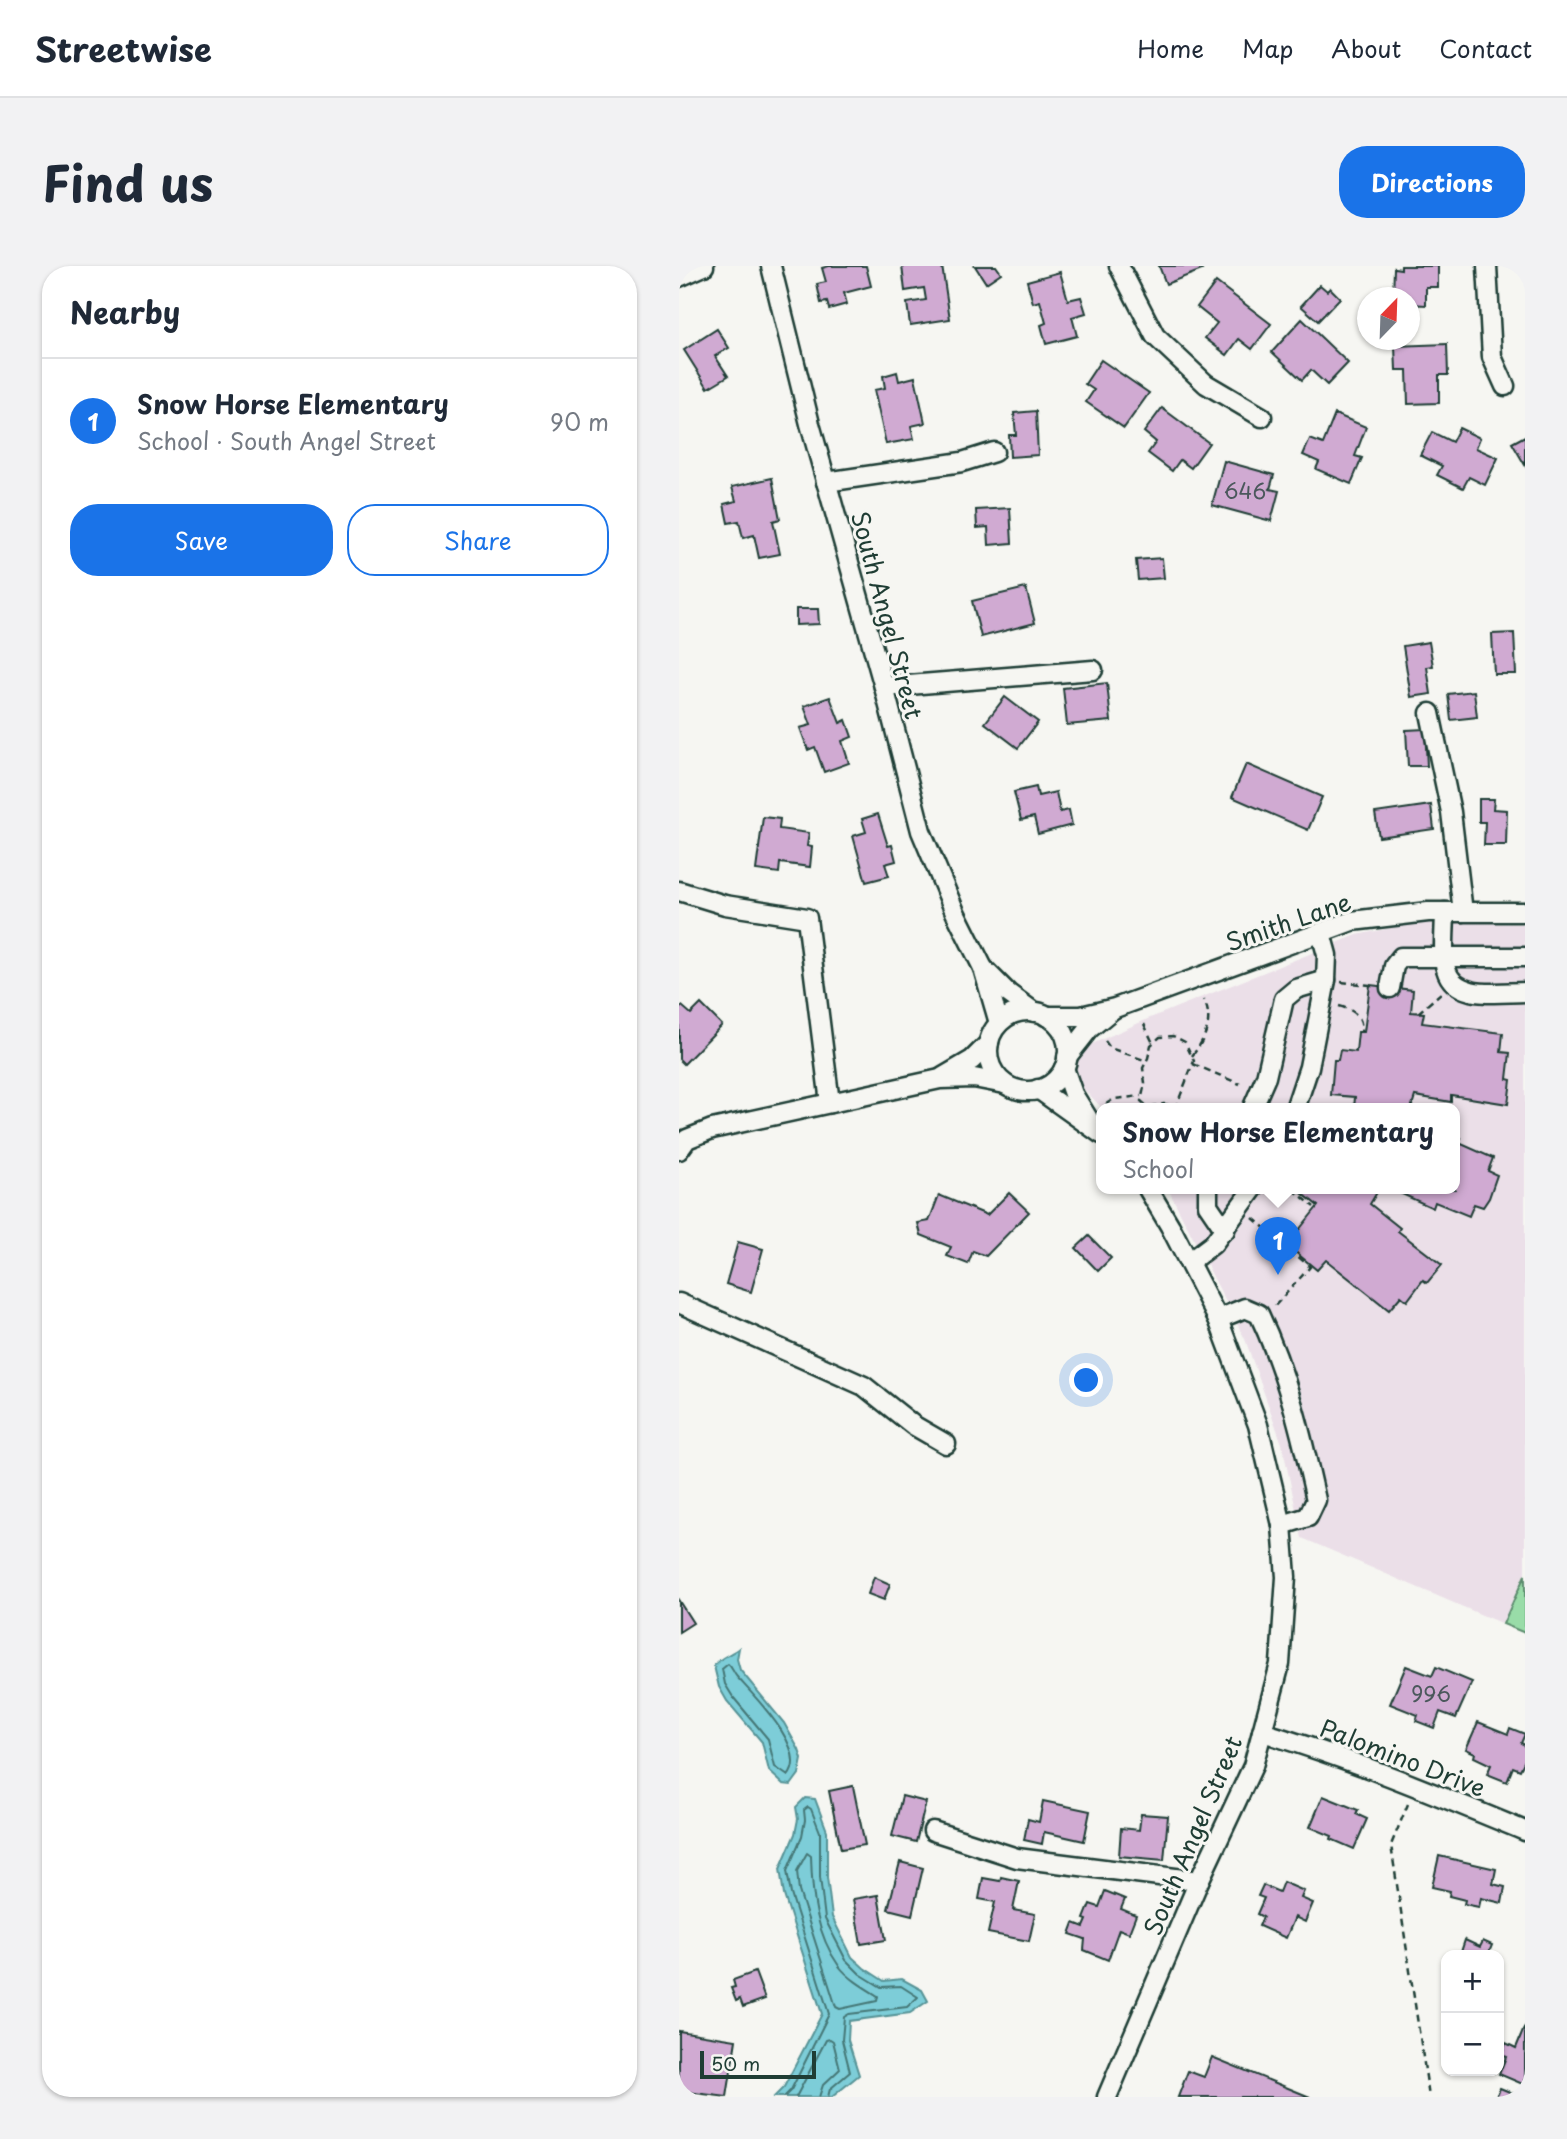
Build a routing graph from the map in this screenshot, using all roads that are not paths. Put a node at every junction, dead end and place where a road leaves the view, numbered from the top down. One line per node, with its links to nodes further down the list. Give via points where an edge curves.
1 (703, 266): 5 (street)
2 (771, 266): 9 (street, South Angel Street)
3 (1119, 266): 7 (street, via 1155,336 1206,384)
4 (1487, 266): 6 (street, via 1492,357)
5 (679, 277)
6 (1505, 386)
7 (1262, 418)
8 (994, 452): 9 (street)
9 (826, 482): 11 (street, South Angel Street)
10 (1093, 670): 11 (street)
11 (884, 687): 19 (street, South Angel Street, via 921,831)
12 (1430, 713): 14 (street, via 1451,813)
13 (679, 891): 31 (street, via 725,905 807,918)
14 (1454, 912): 15 (street, Smith Lane); 16 (street, Smith Lane, via 1352,921); 17 (street)
15 (1525, 912)
16 (1321, 933): 20 (street); 23 (street, Smith Lane)
17 (1446, 956): 18 (street); 21 (street, via 1401,957 1394,966); 22 (street, via 1445,968 1457,986 1473,992)
18 (1525, 957)
19 (983, 968): 24 (street, South Angel Street, via 1008,993); 25 (street, South Angel Street)
20 (1332, 981): 32 (street, via 1296,989 1284,999 1266,1077); 33 (street)
21 (1390, 988)
22 (1525, 992)
23 (1115, 1008): 24 (street, Smith Lane, via 1081,1016); 27 (street, Smith Lane, via 1089,1029)
24 (1040, 1014): 25 (street, via 1021,1012); 27 (street, via 1057,1024 1064,1035)
25 (999, 1023): 26 (street)
26 (989, 1043): 28 (street, via 972,1060); 29 (street, via 991,1066)
27 (1065, 1063): 30 (street, via 1058,1078); 34 (street, via 1073,1094)
28 (940, 1079): 29 (street, via 974,1078); 31 (street)
29 (1005, 1084): 30 (street)
30 (1038, 1090): 35 (street)
31 (830, 1103): 36 (street, via 712,1129 687,1139)
32 (1255, 1103)
33 (1296, 1103)
34 (1096, 1128)
35 (1096, 1129)
36 (679, 1150)
37 (1151, 1194): 41 (street, South Angel Street)
38 (1208, 1194): 40 (street, via 1208,1205)
39 (1250, 1194): 40 (street)
40 (1225, 1230): 41 (street)
41 (1189, 1262): 43 (street, South Angel Street)
42 (679, 1303): 44 (street, via 865,1386 913,1425)
43 (1218, 1320): 45 (street, South Angel Street, via 1258,1425); 45 (street, via 1245,1308 1259,1314 1295,1408 1317,1500 1308,1517)
44 (946, 1444)
45 (1282, 1525): 46 (street, South Angel Street, via 1286,1577 1280,1664)
46 (1262, 1732): 48 (street, Palomino Drive, via 1415,1785); 49 (street, South Angel Street, via 1253,1766)
47 (933, 1831): 49 (street, via 1017,1858)
48 (1525, 1831)
49 (1199, 1881): 50 (street, South Angel Street)
50 (1107, 2097)

